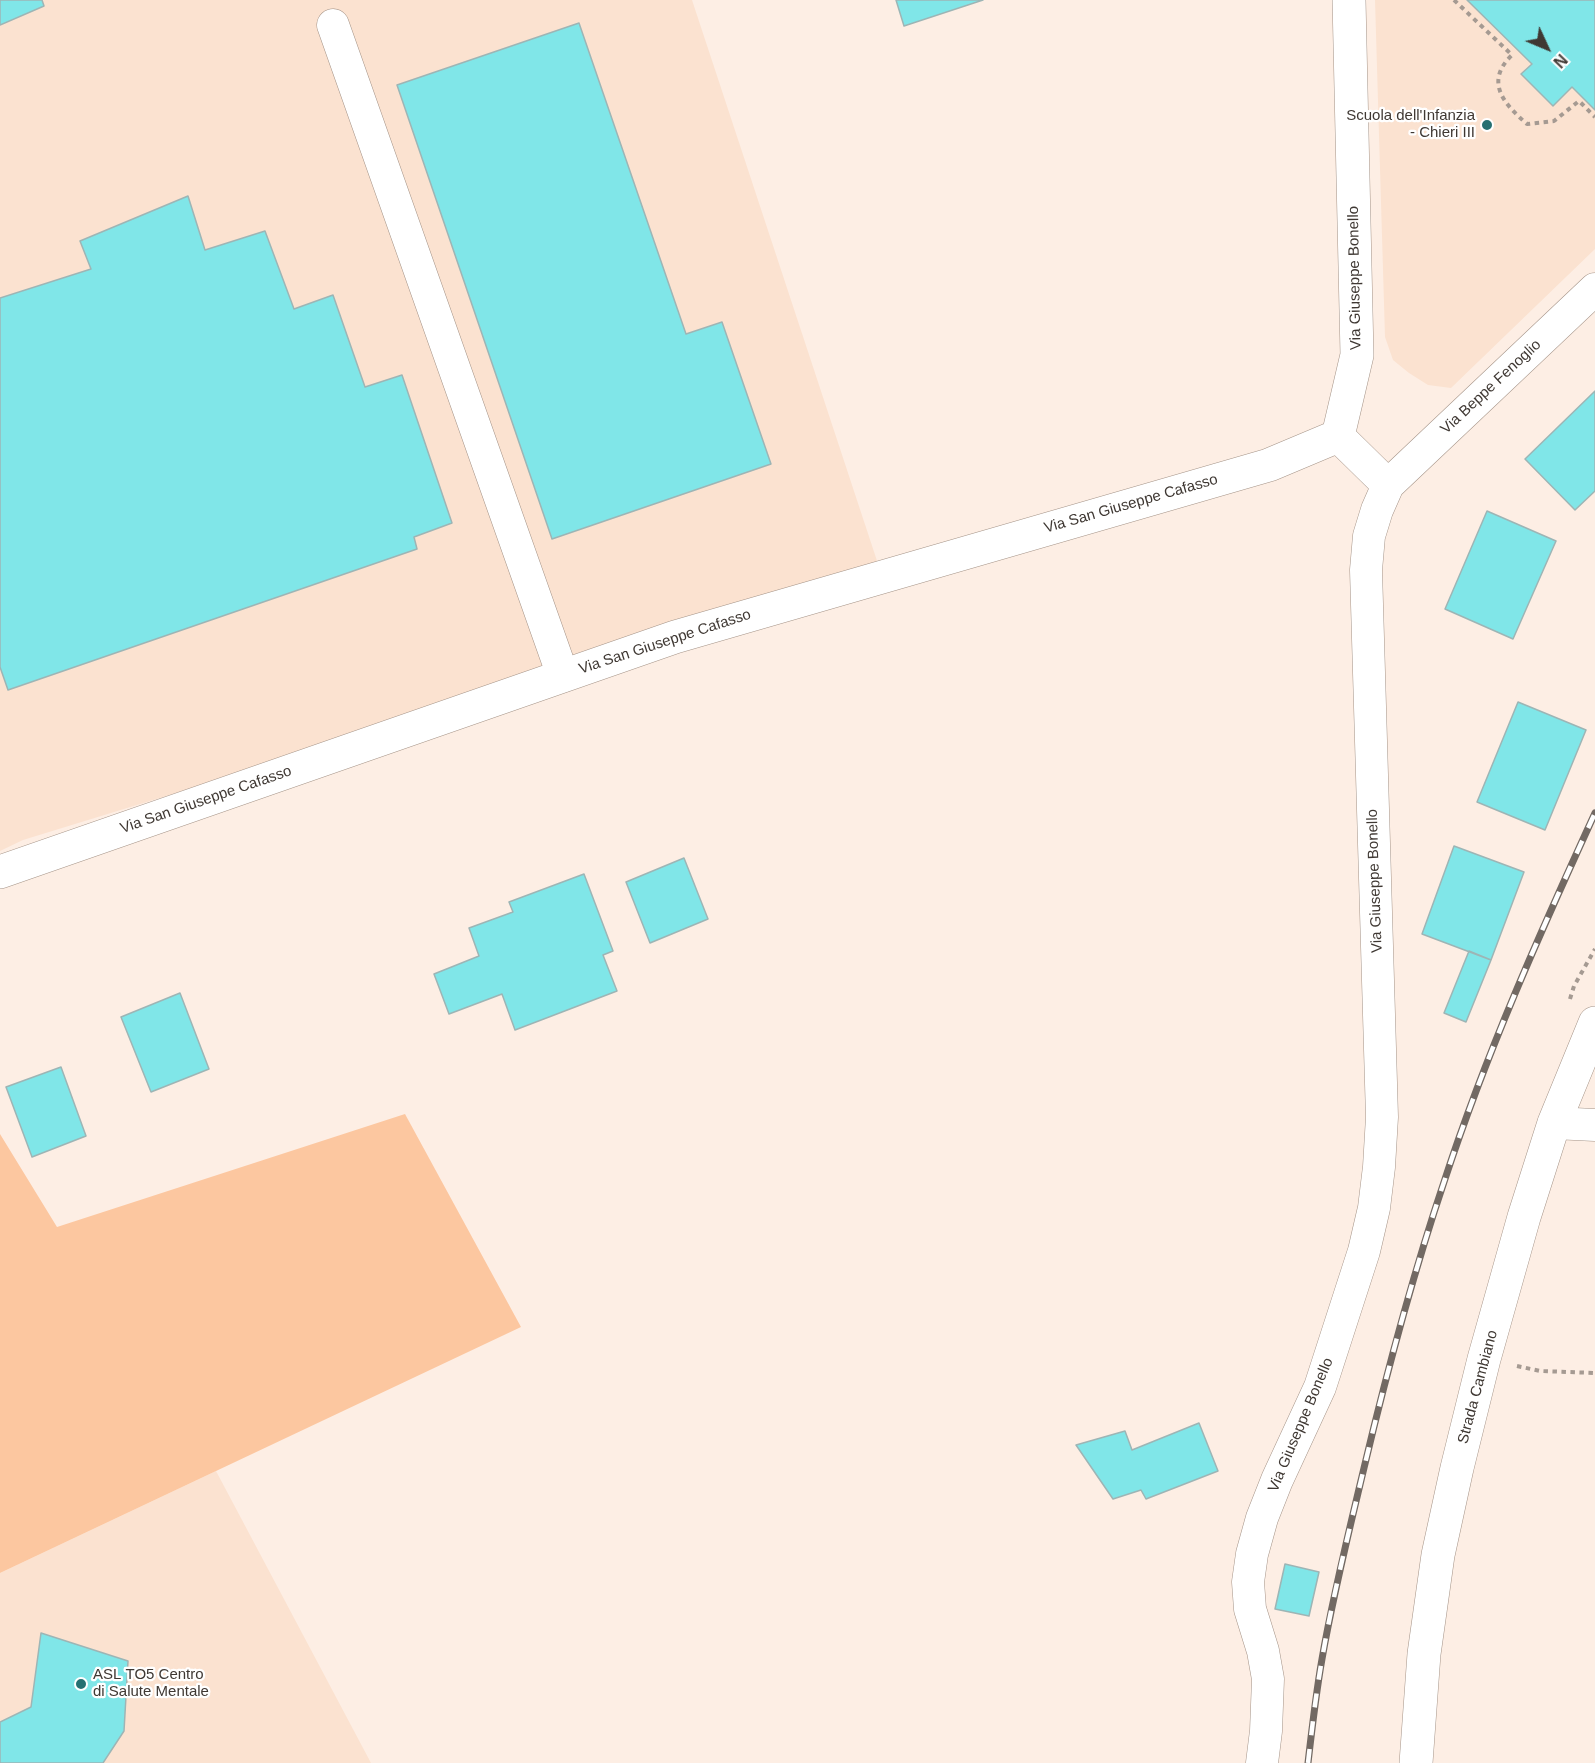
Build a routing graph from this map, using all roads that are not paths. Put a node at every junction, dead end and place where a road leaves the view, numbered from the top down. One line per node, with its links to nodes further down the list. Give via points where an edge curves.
1 (1349, 0): 4 (street, Via Giuseppe Bonello, via 1357,355)
2 (333, 25): 6 (street)
3 (1595, 289): 5 (street, Via Beppe Fenoglio)
4 (1338, 436): 5 (street); 6 (street, Via San Giuseppe Cafasso, via 1269,465 675,637)
5 (1388, 485): 11 (street, Via Giuseppe Bonello, via 1369,536 1366,570 1382,1117 1379,1167 1374,1208 1349,1300 1320,1387 1276,1480 1252,1554 1250,1609 1268,1679)
6 (563, 675): 7 (street, Via San Giuseppe Cafasso)
7 (0, 872)
8 (1595, 1023): 9 (street, Strada Cambiano)
9 (1554, 1123): 10 (street); 12 (street, Strada Cambiano, via 1484,1359 1438,1555 1424,1654)
10 (1595, 1125)
11 (1262, 1763)
12 (1416, 1763)

